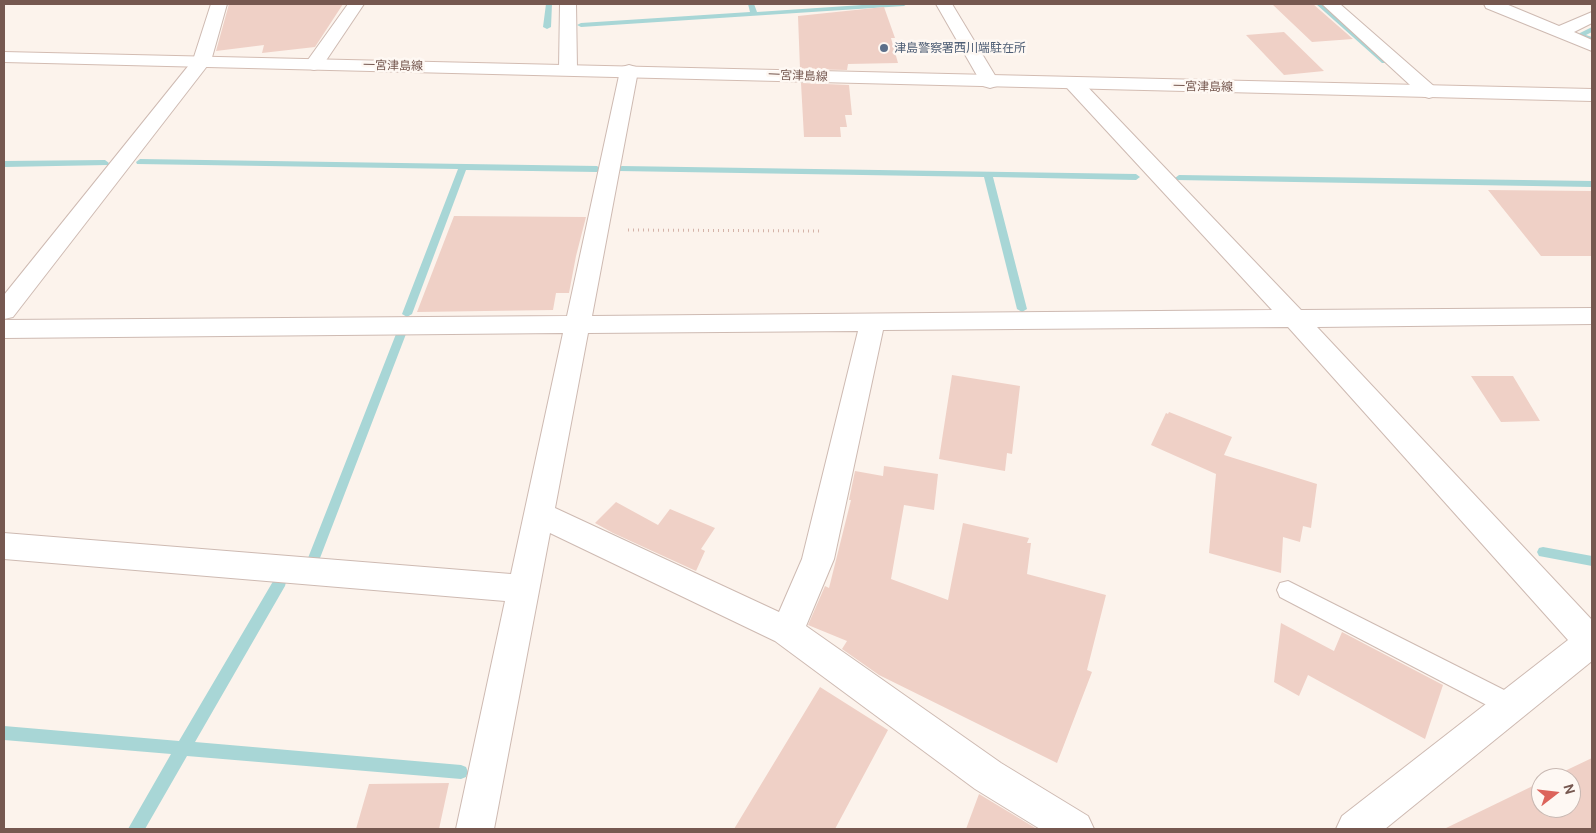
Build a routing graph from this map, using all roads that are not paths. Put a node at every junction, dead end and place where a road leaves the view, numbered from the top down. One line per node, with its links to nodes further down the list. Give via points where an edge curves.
1 (218, 4): 11 (street)
2 (356, 4): 12 (street)
3 (568, 4): 13 (street)
4 (944, 4): 15 (street)
5 (1330, 4): 17 (street)
6 (1492, 4): 8 (street)
7 (1592, 17): 8 (street)
8 (1560, 32): 9 (street)
9 (1592, 46)
10 (4, 57): 11 (street, 一宮津島線)
11 (202, 62): 12 (street, 一宮津島線); 19 (street)
12 (314, 64): 13 (street, 一宮津島線)
13 (568, 69): 14 (street, 一宮津島線)
14 (629, 70): 15 (street, 一宮津島線); 23 (street)
15 (990, 82): 16 (street, 一宮津島線)
16 (1074, 84): 17 (street, 一宮津島線); 21 (street)
17 (1429, 92): 18 (street, 一宮津島線)
18 (1592, 95)
19 (4, 311)
20 (1592, 316): 21 (street)
21 (1293, 317): 22 (street); 30 (street)
22 (872, 323): 23 (street); 29 (street, via 818,559)
23 (578, 325): 24 (street); 25 (street)
24 (4, 329)
25 (540, 514): 27 (street); 29 (street)
26 (4, 546): 27 (street)
27 (524, 590): 32 (street)
28 (1288, 590): 31 (lane)
29 (787, 631): 33 (street, via 988,776)
30 (1591, 642): 31 (street)
31 (1510, 705): 34 (street)
32 (475, 829)
33 (1075, 829)
34 (1355, 829)

